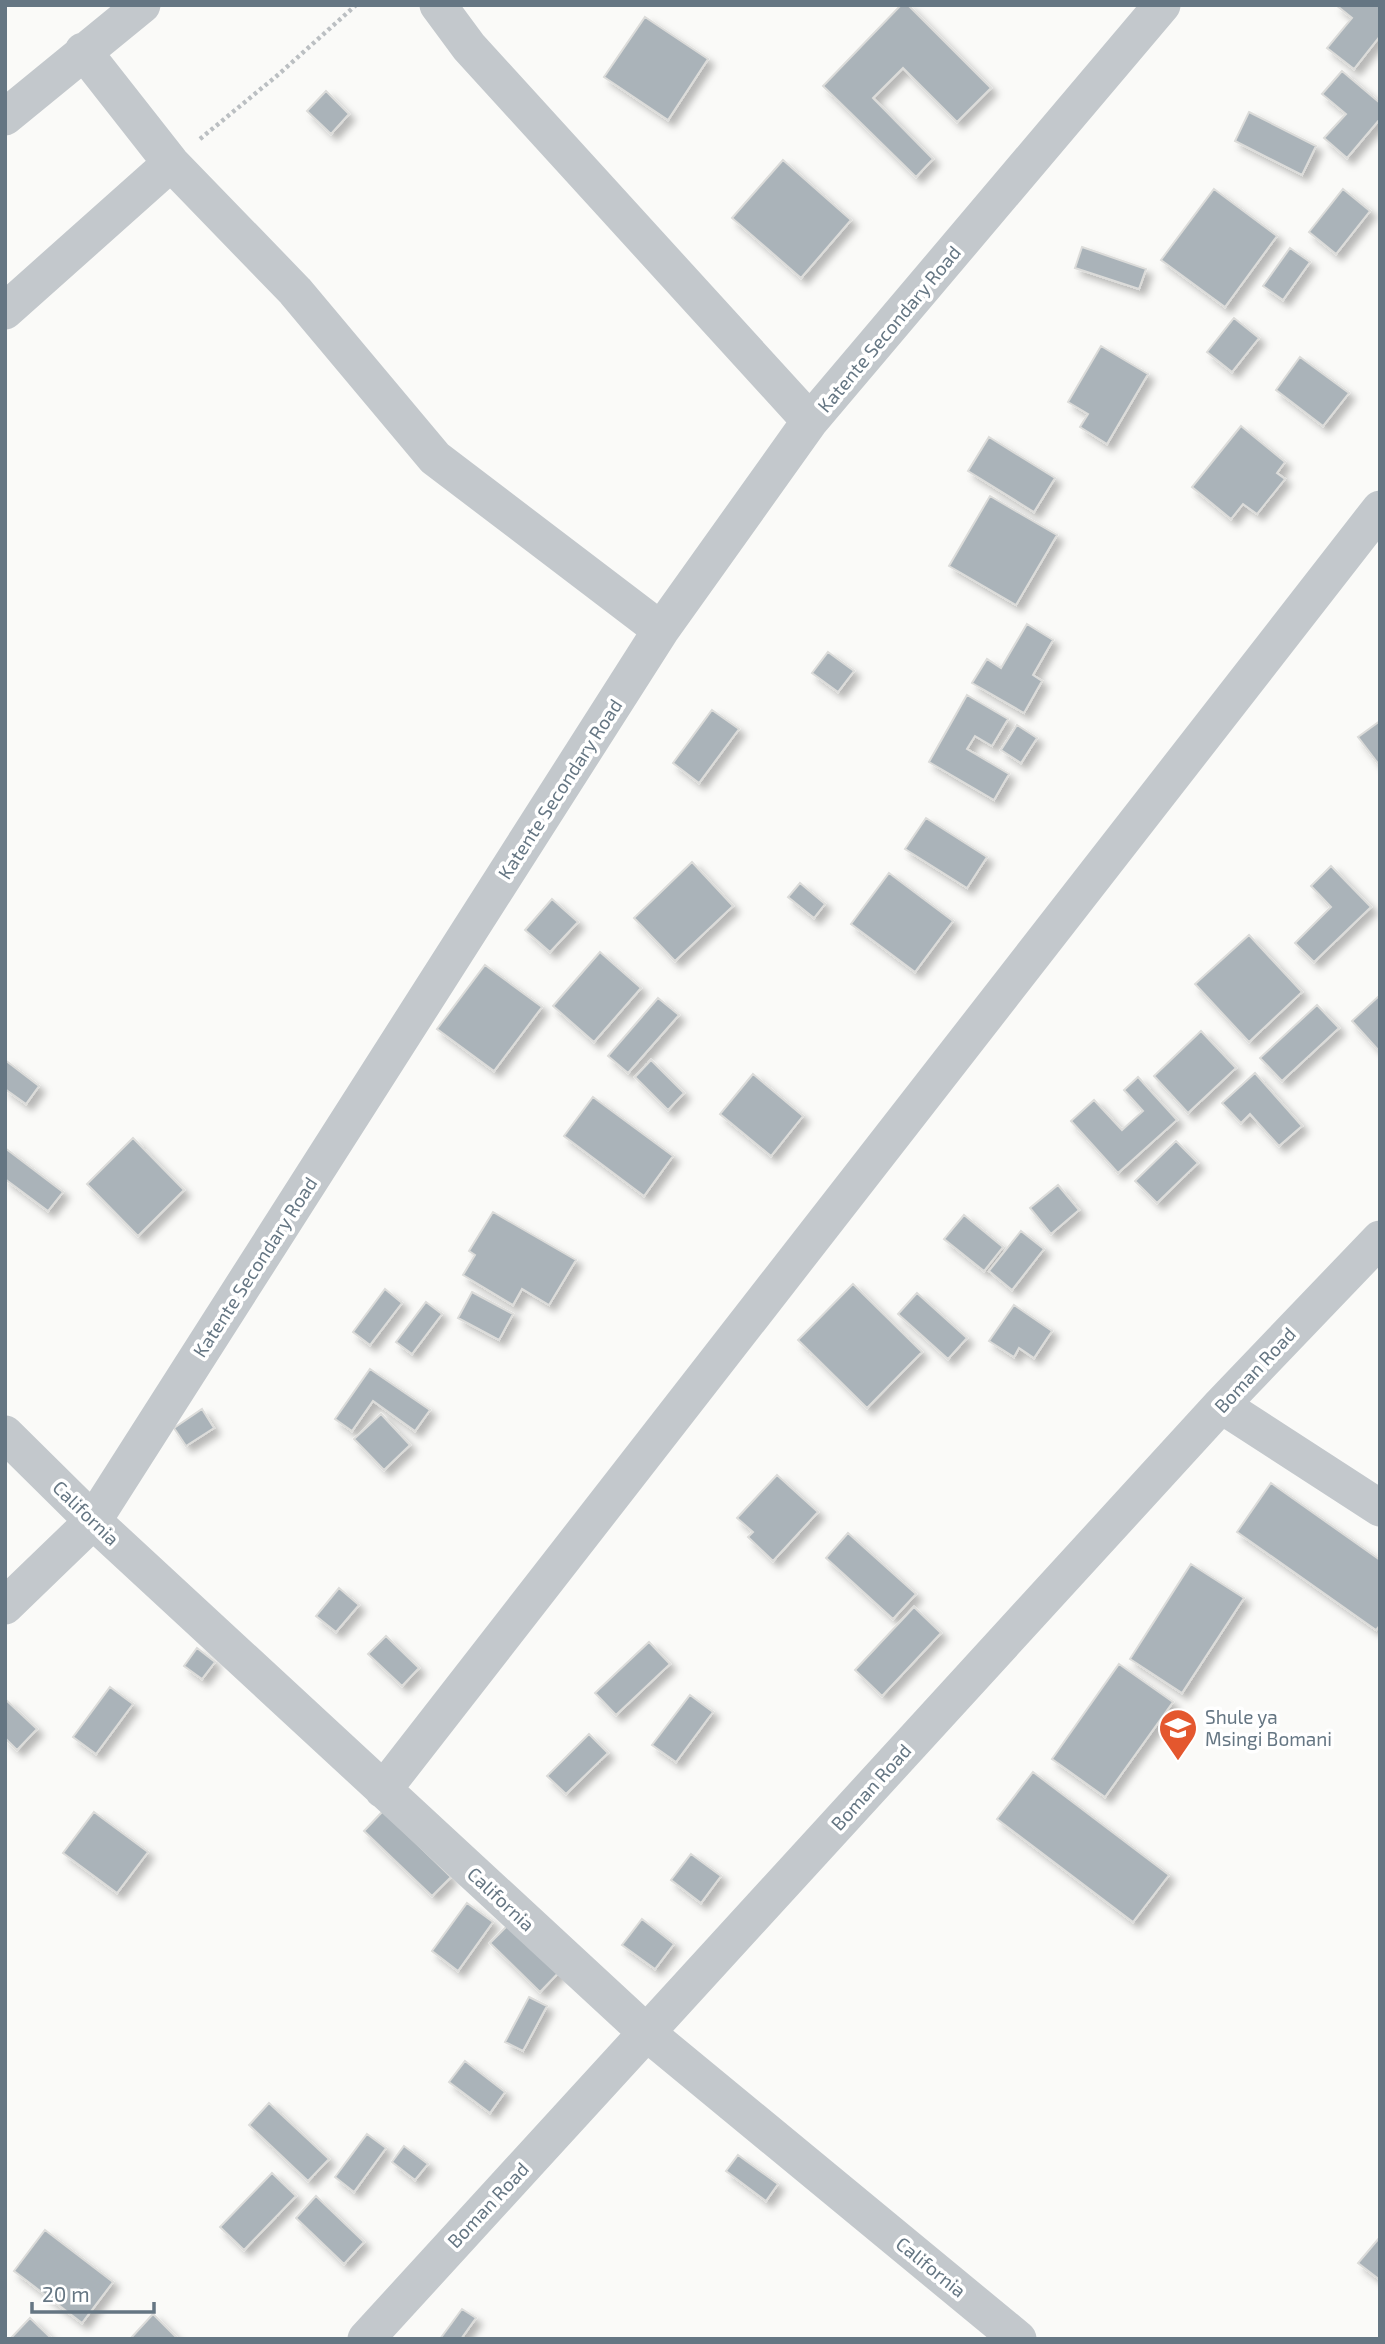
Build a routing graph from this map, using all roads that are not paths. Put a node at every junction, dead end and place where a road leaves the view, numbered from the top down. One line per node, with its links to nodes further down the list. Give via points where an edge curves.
1 (142, 5): 4 (street)
2 (438, 5): 8 (street, via 469,47)
3 (1162, 5): 8 (street, Katente Secondary Road)
4 (83, 51): 5 (street); 6 (street)
5 (5, 117)
6 (171, 163): 7 (street); 10 (street, via 295,291 435,458)
7 (5, 311)
8 (810, 422): 10 (street, Katente Secondary Road)
9 (1380, 509): 17 (street)
10 (661, 630): 15 (street, Katente Secondary Road)
11 (1380, 1239): 12 (street, Boman Road)
12 (1221, 1405): 14 (street); 18 (street, Boman Road)
13 (5, 1434): 15 (street, California)
14 (1380, 1508)
15 (93, 1521): 16 (street, Katente Secondary Road); 17 (street, California)
16 (5, 1606)
17 (383, 1790): 18 (street, California)
18 (647, 2033): 19 (street, Boman Road); 20 (street, California)
19 (366, 2339)
20 (1018, 2339)

